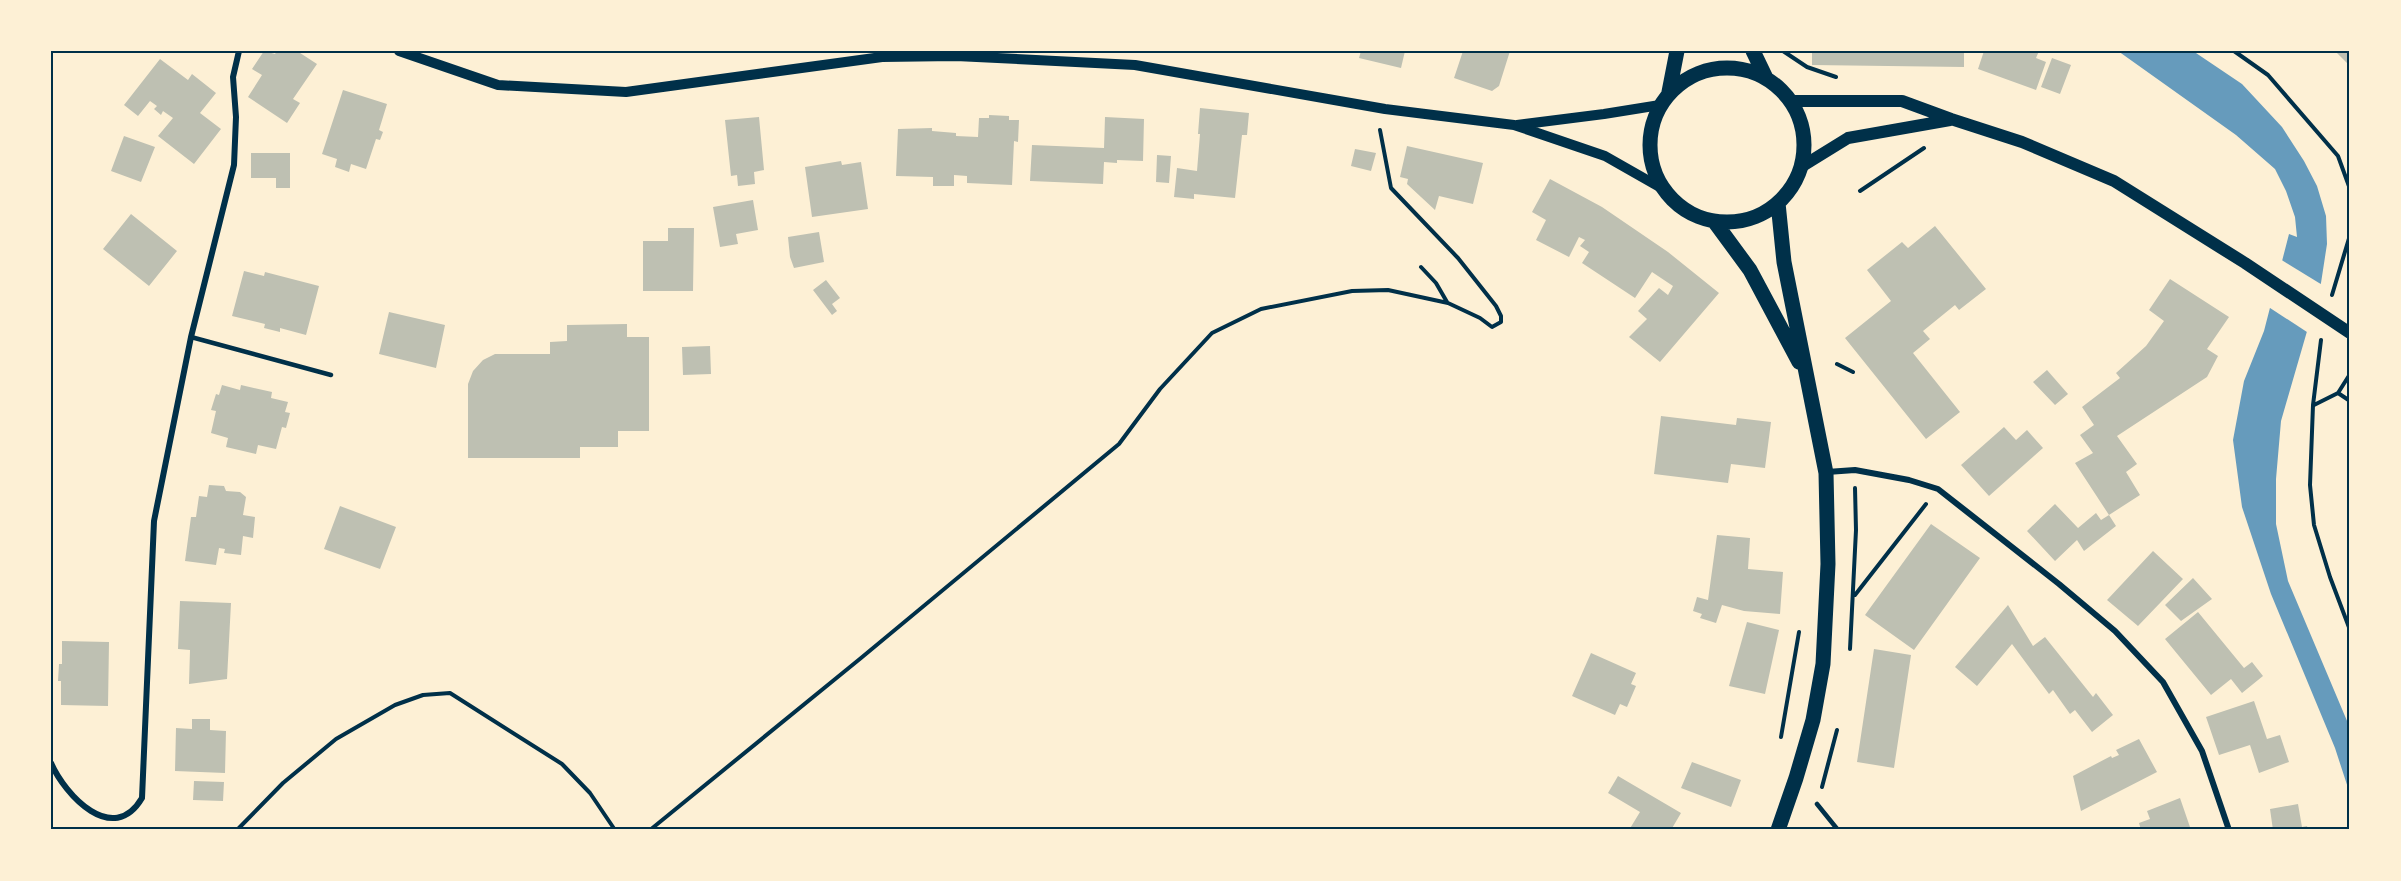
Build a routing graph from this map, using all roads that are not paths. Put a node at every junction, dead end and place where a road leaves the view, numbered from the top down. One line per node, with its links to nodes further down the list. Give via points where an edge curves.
1 (239, 51): 16 (street, via 232,77 236,117 234,165)
2 (399, 51): 10 (street, via 498,85 626,92 882,57 956,56 1135,64 1385,109)
3 (1677, 51): 6 (main road)
4 (1753, 51): 5 (main road)
5 (1767, 78): 6 (main road, via 1742,69 1715,68 1690,76); 7 (main road)
6 (1670, 92): 8 (main road)
7 (1790, 101): 9 (main road, via 1902,101); 11 (main road, via 1800,119 1804,143)
8 (1660, 105): 10 (street); 12 (main road, via 1649,148 1653,170)
9 (1951, 119): 11 (main road, via 1848,138); 15 (main road, via 2022,142 2114,181)
10 (1514, 125): 12 (street, via 1605,156)
11 (1801, 167): 13 (main road)
12 (1663, 189): 14 (main road, via 1685,210)
13 (1778, 203): 14 (main road, via 1759,215 1737,221); 18 (main road, via 1784,262)
14 (1714, 221): 18 (main road, via 1750,270)
15 (2345, 330)
16 (191, 337): 17 (lane); 20 (street, via 154,521 142,798 138,806 116,819 103,818 84,807 65,788)
17 (331, 375)
18 (1807, 378): 19 (main road)
19 (1826, 472): 22 (main road, via 1828,564 1823,664 1813,720); 24 (street, via 1855,470 1938,489 2115,631 2163,682 2202,751)
20 (51, 763)
21 (1817, 804): 23 (lane)
22 (1778, 830)
23 (1838, 830)
24 (2229, 830)

